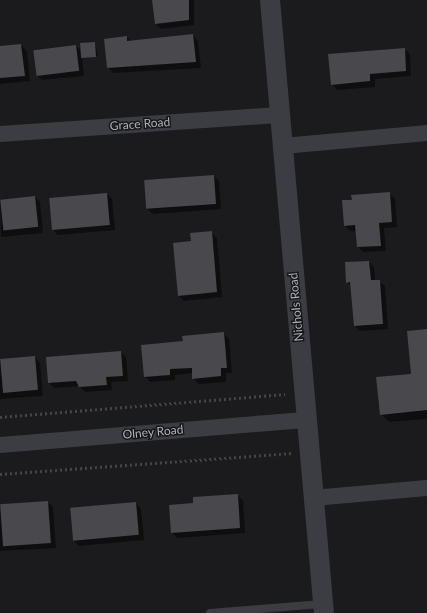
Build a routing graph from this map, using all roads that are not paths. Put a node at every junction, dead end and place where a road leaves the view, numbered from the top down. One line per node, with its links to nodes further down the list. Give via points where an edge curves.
1 (270, 0): 2 (street, Nichols Road)
2 (281, 115): 4 (street, Grace Road); 5 (street, Nichols Road)
3 (427, 133): 5 (street)
4 (0, 134)
5 (283, 146): 6 (street, Nichols Road)
6 (305, 420): 7 (street, Olney Road); 9 (street, Nichols Road)
7 (0, 445)
8 (427, 488): 9 (street)
9 (313, 498): 10 (street, Nichols Road)
10 (324, 609): 11 (lane)
11 (210, 613)

